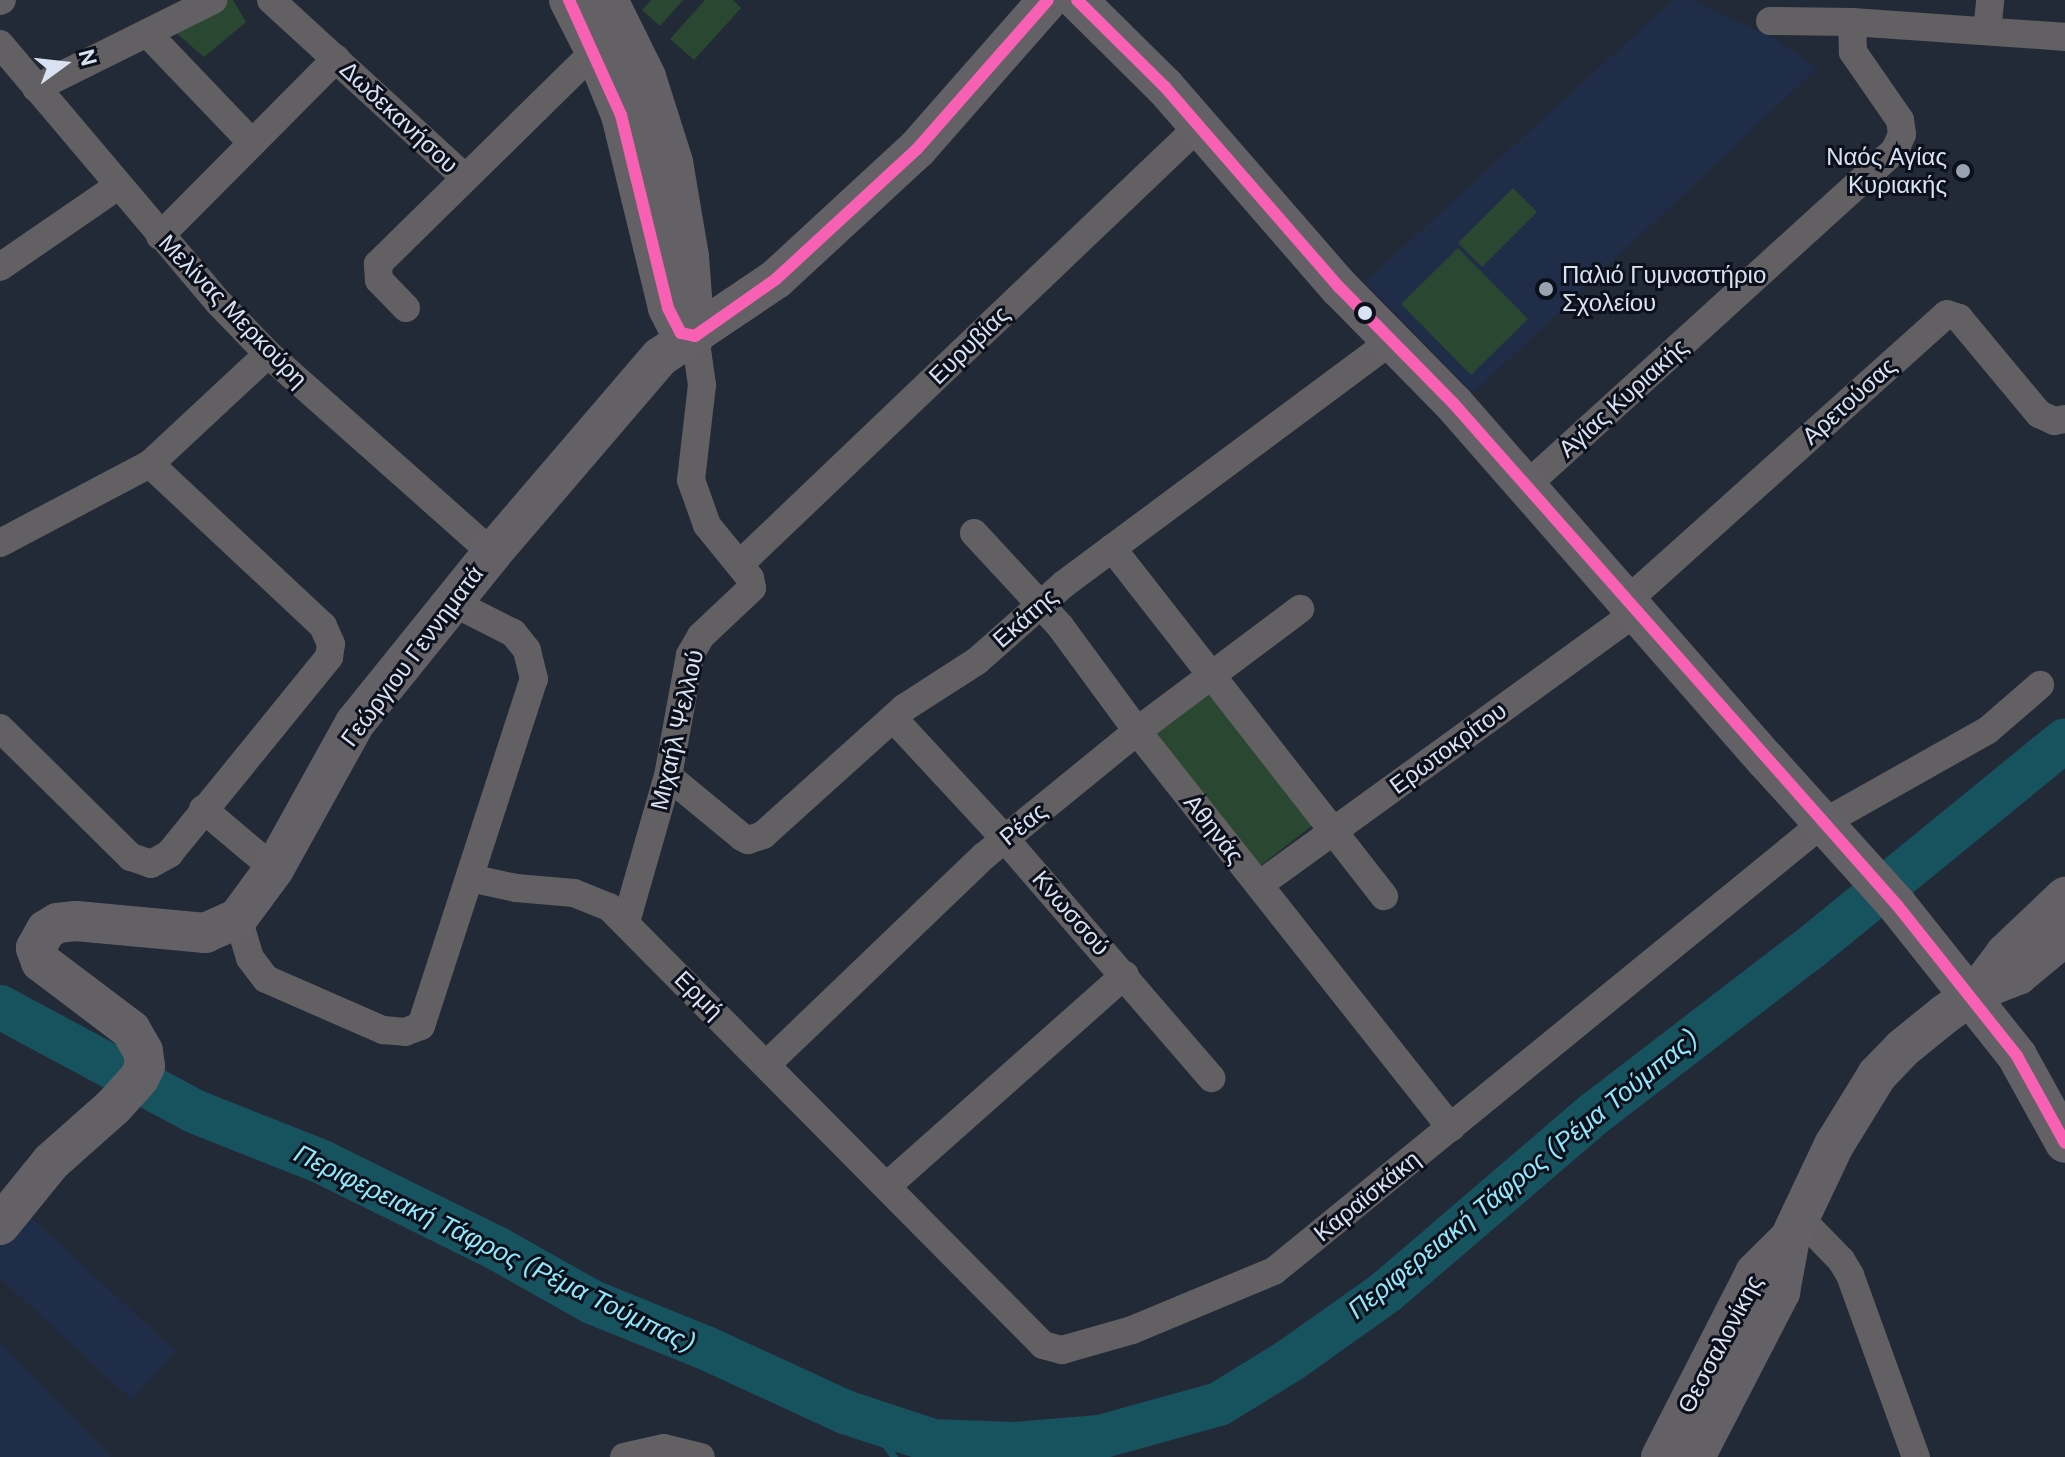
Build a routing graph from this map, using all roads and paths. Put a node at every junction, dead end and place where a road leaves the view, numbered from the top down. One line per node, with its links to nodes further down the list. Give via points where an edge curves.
1 (213, 0): 11 (street)
2 (271, 0): 15 (street, Δωδεκανήσου)
3 (569, 0): 14 (street)
4 (608, 0): 24 (street, via 646,77 673,162)
5 (1048, 0): 24 (street, Γεώργιου Γεννηματά, via 917,149 776,279)
6 (1077, 0): 17 (street)
7 (1990, 0): 10 (street)
8 (1770, 21): 9 (street)
9 (1852, 22): 10 (street); 29 (street, Αγίας Κυριακής, via 1853,52 1900,120 1902,134 1895,150)
10 (1987, 31): 12 (street)
11 (147, 33): 16 (street); 18 (street)
12 (2065, 37)
13 (0, 44): 16 (street, Μελίνας Μερκούρη)
14 (595, 51): 19 (street, Δωδεκανήσου); 24 (street, via 626,132 662,293 681,333)
15 (336, 59): 18 (street); 19 (street, Δωδεκανήσου)
16 (36, 88): 20 (street, Μελίνας Μερκούρη)
17 (1199, 126): 25 (street); 34 (street, Ευρυβίας)
18 (252, 143): 21 (street)
19 (464, 177): 23 (street, via 378,264 379,280)
20 (118, 186): 21 (street, Μελίνας Μερκούρη); 22 (street)
21 (160, 236): 26 (street, Μελίνας Μερκούρη)
22 (0, 267)
23 (406, 308)
24 (695, 336): 33 (street, Γεώργιου Γεννηματά, via 660,357); 34 (street, via 702,385 691,480 707,525)
25 (1393, 340): 29 (street); 32 (street, Εκάτης)
26 (268, 354): 28 (street); 33 (street, Μελίνας Μερκούρη)
27 (2065, 419): 37 (street, Αρετούσας, via 2054,421 2039,414 1959,318 1947,314)
28 (150, 464): 31 (street); 45 (street, via 323,626 331,644 325,662)
29 (1527, 485): 37 (street)
30 (974, 533): 36 (street, Αθηνάς)
31 (0, 543)
32 (1112, 548): 36 (street, Εκάτης); 39 (street)
33 (492, 553): 35 (street, Γεώργιου Γεννηματά)
34 (740, 564): 44 (street, Μιχαήλ Ψελλού, via 752,588 692,650)
35 (452, 602): 49 (street, Γεώργιου Γεννηματά, via 355,723); 50 (street, via 513,633 533,669 530,697)
36 (1039, 604): 41 (street, Εκάτης, via 977,661); 43 (street, Αθηνάς)
37 (1632, 606): 46 (street); 47 (street, Ερωτοκρίτου)
38 (1300, 609): 39 (street, Ρέας)
39 (1211, 675): 43 (street, Ρέας); 47 (street)
40 (2040, 685): 46 (street, Καραϊσκάκη, via 1988,730)
41 (893, 718): 44 (street, Εκάτης, via 757,839 742,837); 48 (street, Κνωσσού)
42 (0, 728): 45 (street, via 137,861 164,860)
43 (1137, 731): 48 (street, Ρέας); 51 (street, Αθηνάς)
44 (668, 776): 55 (street, Μιχαήλ Ψελλού)
45 (203, 809): 49 (street)
46 (1823, 823): 58 (street); 61 (street, Καραϊσκάκη)
47 (1333, 831): 51 (street, Ερωτοκρίτου); 52 (street)
48 (1005, 839): 57 (street, Κνωσσού); 59 (street, Ρέας)
49 (274, 869): 54 (street, Γεώργιου Γεννηματά)
50 (470, 878): 54 (street, via 425,1018 414,1031 383,1030 266,979 250,958); 55 (street, Ερμή, via 583,895)
51 (1259, 885): 61 (street, Αθηνάς)
52 (1384, 896)
53 (2065, 897): 58 (street, via 2005,954)
54 (238, 918): 64 (street, via 205,933 76,921 46,930 36,948 38,958 131,1030 145,1066 127,1092 51,1162)
55 (626, 922): 59 (street, Ερμή)
56 (2065, 936): 58 (street, via 2018,975)
57 (1125, 975): 60 (street, Κνωσσού); 63 (street)
58 (1975, 993): 62 (street); 65 (street, Θεσσαλονίκης, via 1903,1048 1877,1075 1834,1145)
59 (767, 1064): 63 (street, Ερμή)
60 (1211, 1078)
61 (1451, 1128): 63 (street, Καραϊσκάκη, via 1265,1277 1099,1341 1062,1350 1043,1345)
62 (2065, 1143)
63 (887, 1186)
64 (0, 1225)
65 (1795, 1228): 69 (street, Θεσσαλονίκης, via 1755,1273); 70 (street, Θεσσαλονίκης, via 1780,1292); 71 (street, via 1841,1260 1850,1275)
66 (665, 1452): 67 (street); 68 (street)
67 (624, 1457)
68 (701, 1457)
69 (1661, 1457)
70 (1695, 1457)
71 (1916, 1457)

